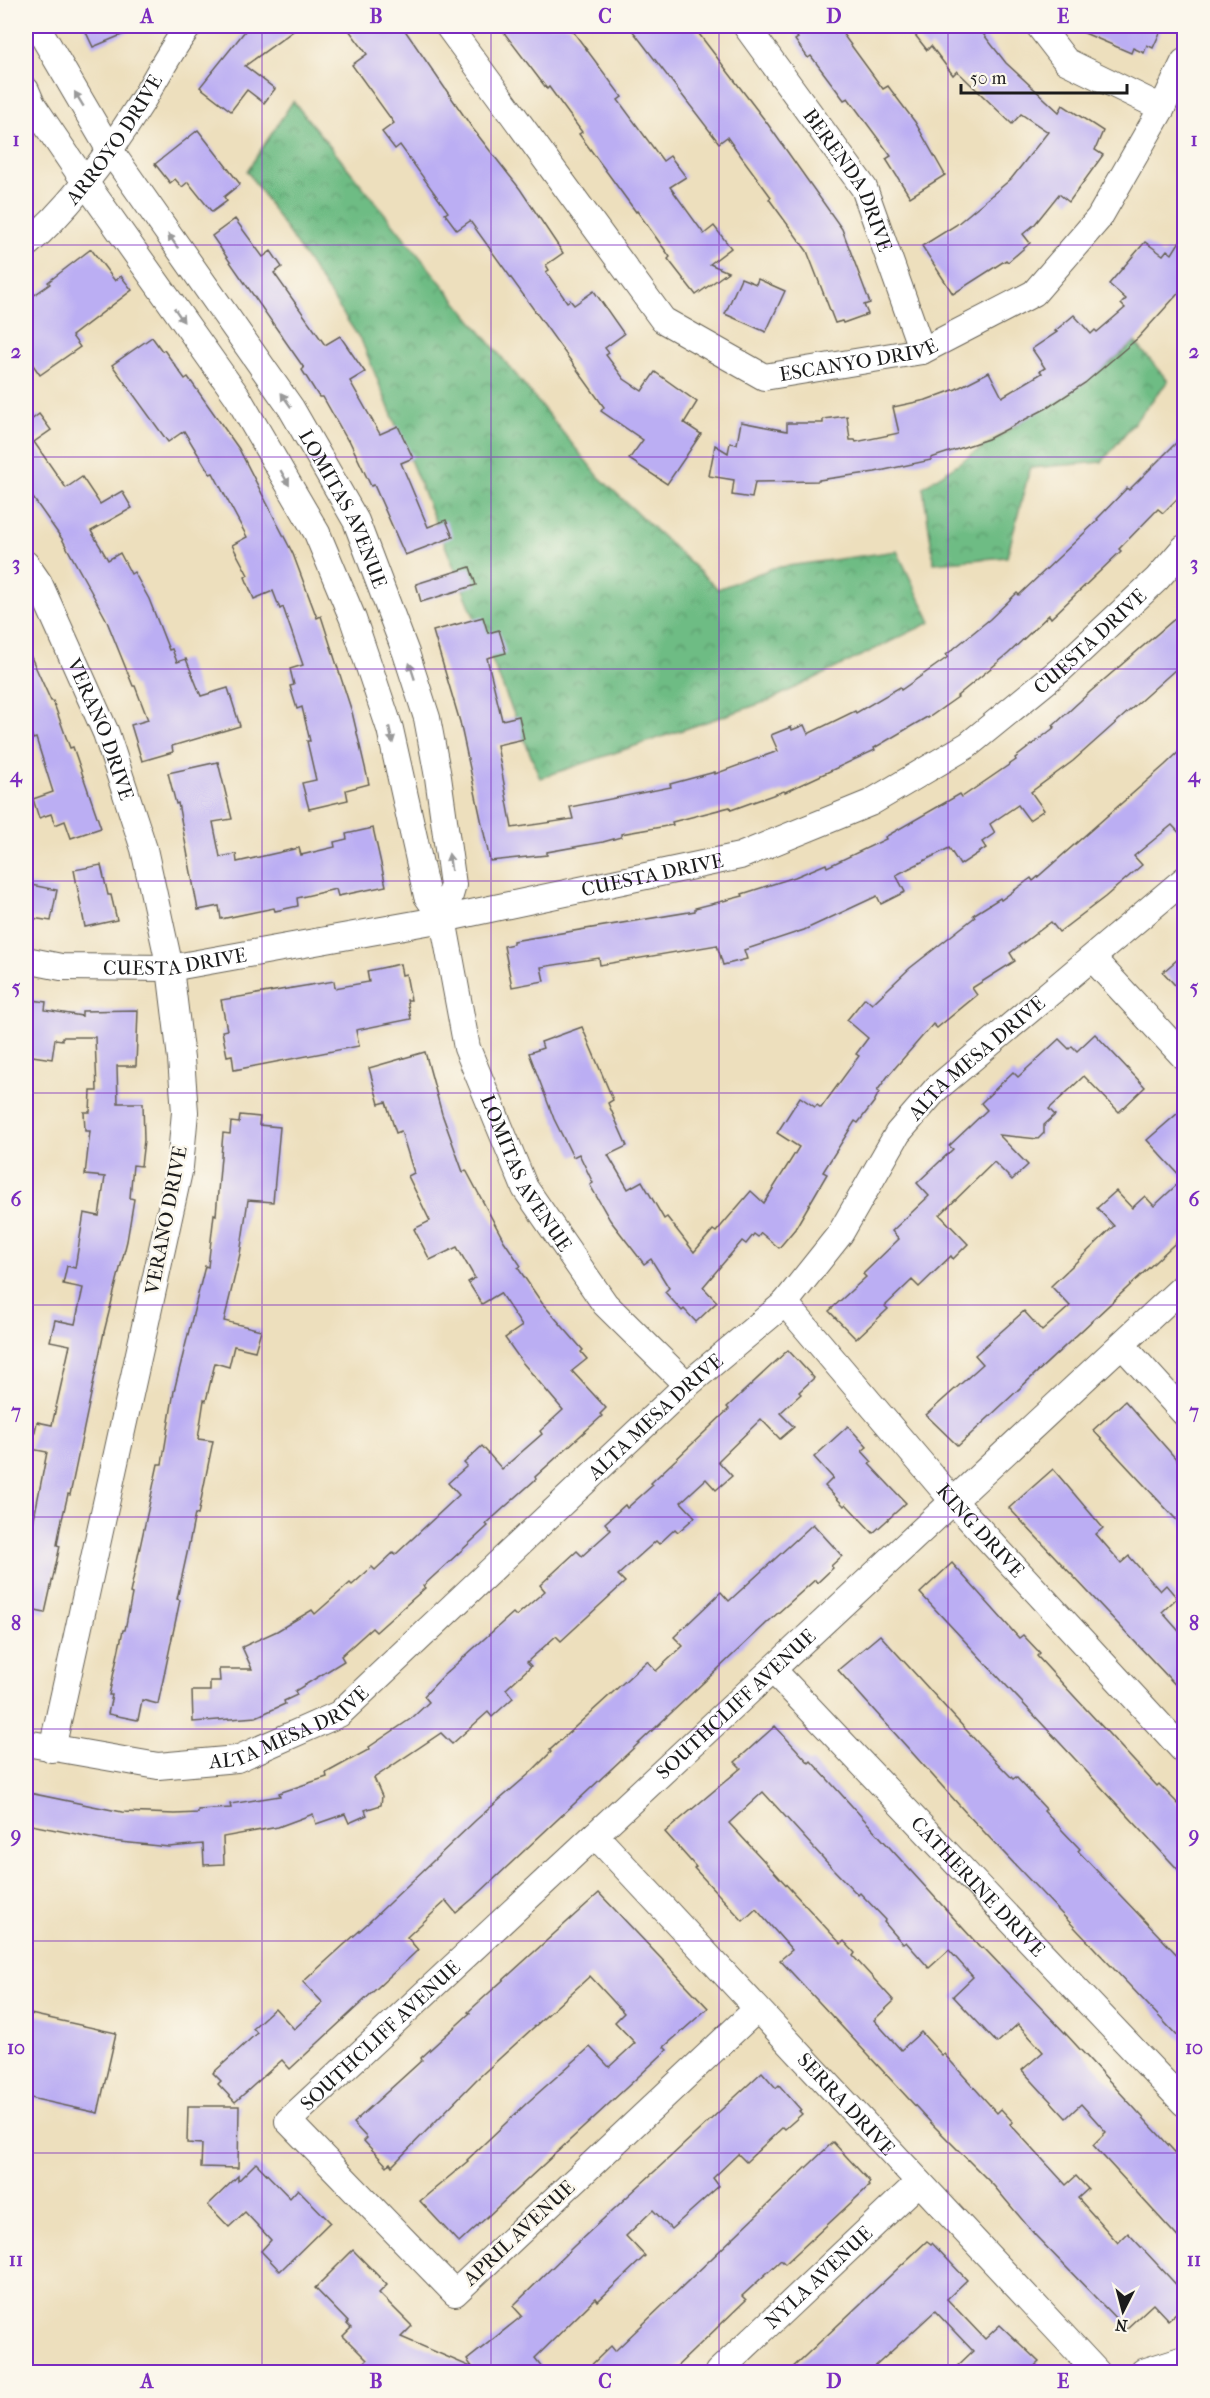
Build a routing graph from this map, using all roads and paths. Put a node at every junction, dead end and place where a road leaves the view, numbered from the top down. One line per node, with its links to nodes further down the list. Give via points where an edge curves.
1 (37, 26): 9 (street, LOMITAS AVENUE, one-way to 1)
2 (189, 26): 9 (street, ARROYO DRIVE)
3 (448, 26): 12 (street, ESCANYO DRIVE, via 663,320 764,377)
4 (746, 26): 12 (street, BERENDA DRIVE, via 864,188)
5 (1039, 26): 8 (street, via 1065,61)
6 (1185, 62): 8 (street, ESCANYO DRIVE)
7 (26, 90): 10 (street, LOMITAS AVENUE)
8 (1162, 108): 12 (street, ESCANYO DRIVE, via 1099,218 1034,293)
9 (109, 149): 10 (street, ARROYO DRIVE); 16 (street, LOMITAS AVENUE, one-way to 9, via 453,885 427,718 356,520 291,408)
10 (84, 182): 11 (street, ARROYO DRIVE, via 45,229); 16 (street, LOMITAS AVENUE, one-way to 16, via 237,396 317,533 390,729 427,896)
11 (26, 245)
12 (922, 351)
13 (1185, 548): 16 (street, CUESTA DRIVE, via 1060,670 968,745 870,803 740,855)
14 (26, 564): 19 (street, VERANO DRIVE, via 39,583 106,733 144,849)
15 (1185, 880): 17 (street, ALTA MESA DRIVE)
16 (443, 919): 19 (street, CUESTA DRIVE); 24 (street, LOMITAS AVENUE, via 467,1048 525,1188 605,1304)
17 (1093, 959): 20 (street); 22 (street, ALTA MESA DRIVE, via 938,1088 898,1134 840,1234)
18 (26, 960): 19 (street, CUESTA DRIVE, via 61,967)
19 (170, 968): 29 (street, VERANO DRIVE, via 184,1112 180,1167)
20 (1185, 1057)
21 (1185, 1286): 23 (street, SOUTHCLIFF AVENUE)
22 (785, 1303): 24 (street, ALTA MESA DRIVE); 26 (street, KING DRIVE)
23 (1122, 1345): 25 (street); 26 (street, SOUTHCLIFF AVENUE)
24 (687, 1385): 29 (street, ALTA MESA DRIVE, via 339,1714 237,1760 158,1766)
25 (1185, 1413)
26 (954, 1502): 27 (street, SOUTHCLIFF AVENUE); 30 (street, KING DRIVE)
27 (773, 1670): 31 (street, SOUTHCLIFF AVENUE); 33 (street, CATHERINE DRIVE)
28 (26, 1743): 29 (street, ALTA MESA DRIVE)
29 (52, 1749)
30 (1185, 1751)
31 (595, 1835): 32 (street, SERRA DRIVE); 34 (street, SOUTHCLIFF AVENUE)
32 (757, 2009): 34 (street, APRIL AVENUE, via 455,2293); 35 (street, SERRA DRIVE)
33 (1185, 2103)
34 (288, 2121)
35 (919, 2182): 37 (street, NYLA AVENUE); 38 (street, SERRA DRIVE)
36 (1185, 2359): 39 (street)
37 (718, 2373)
38 (1097, 2373)
39 (1143, 2373)

